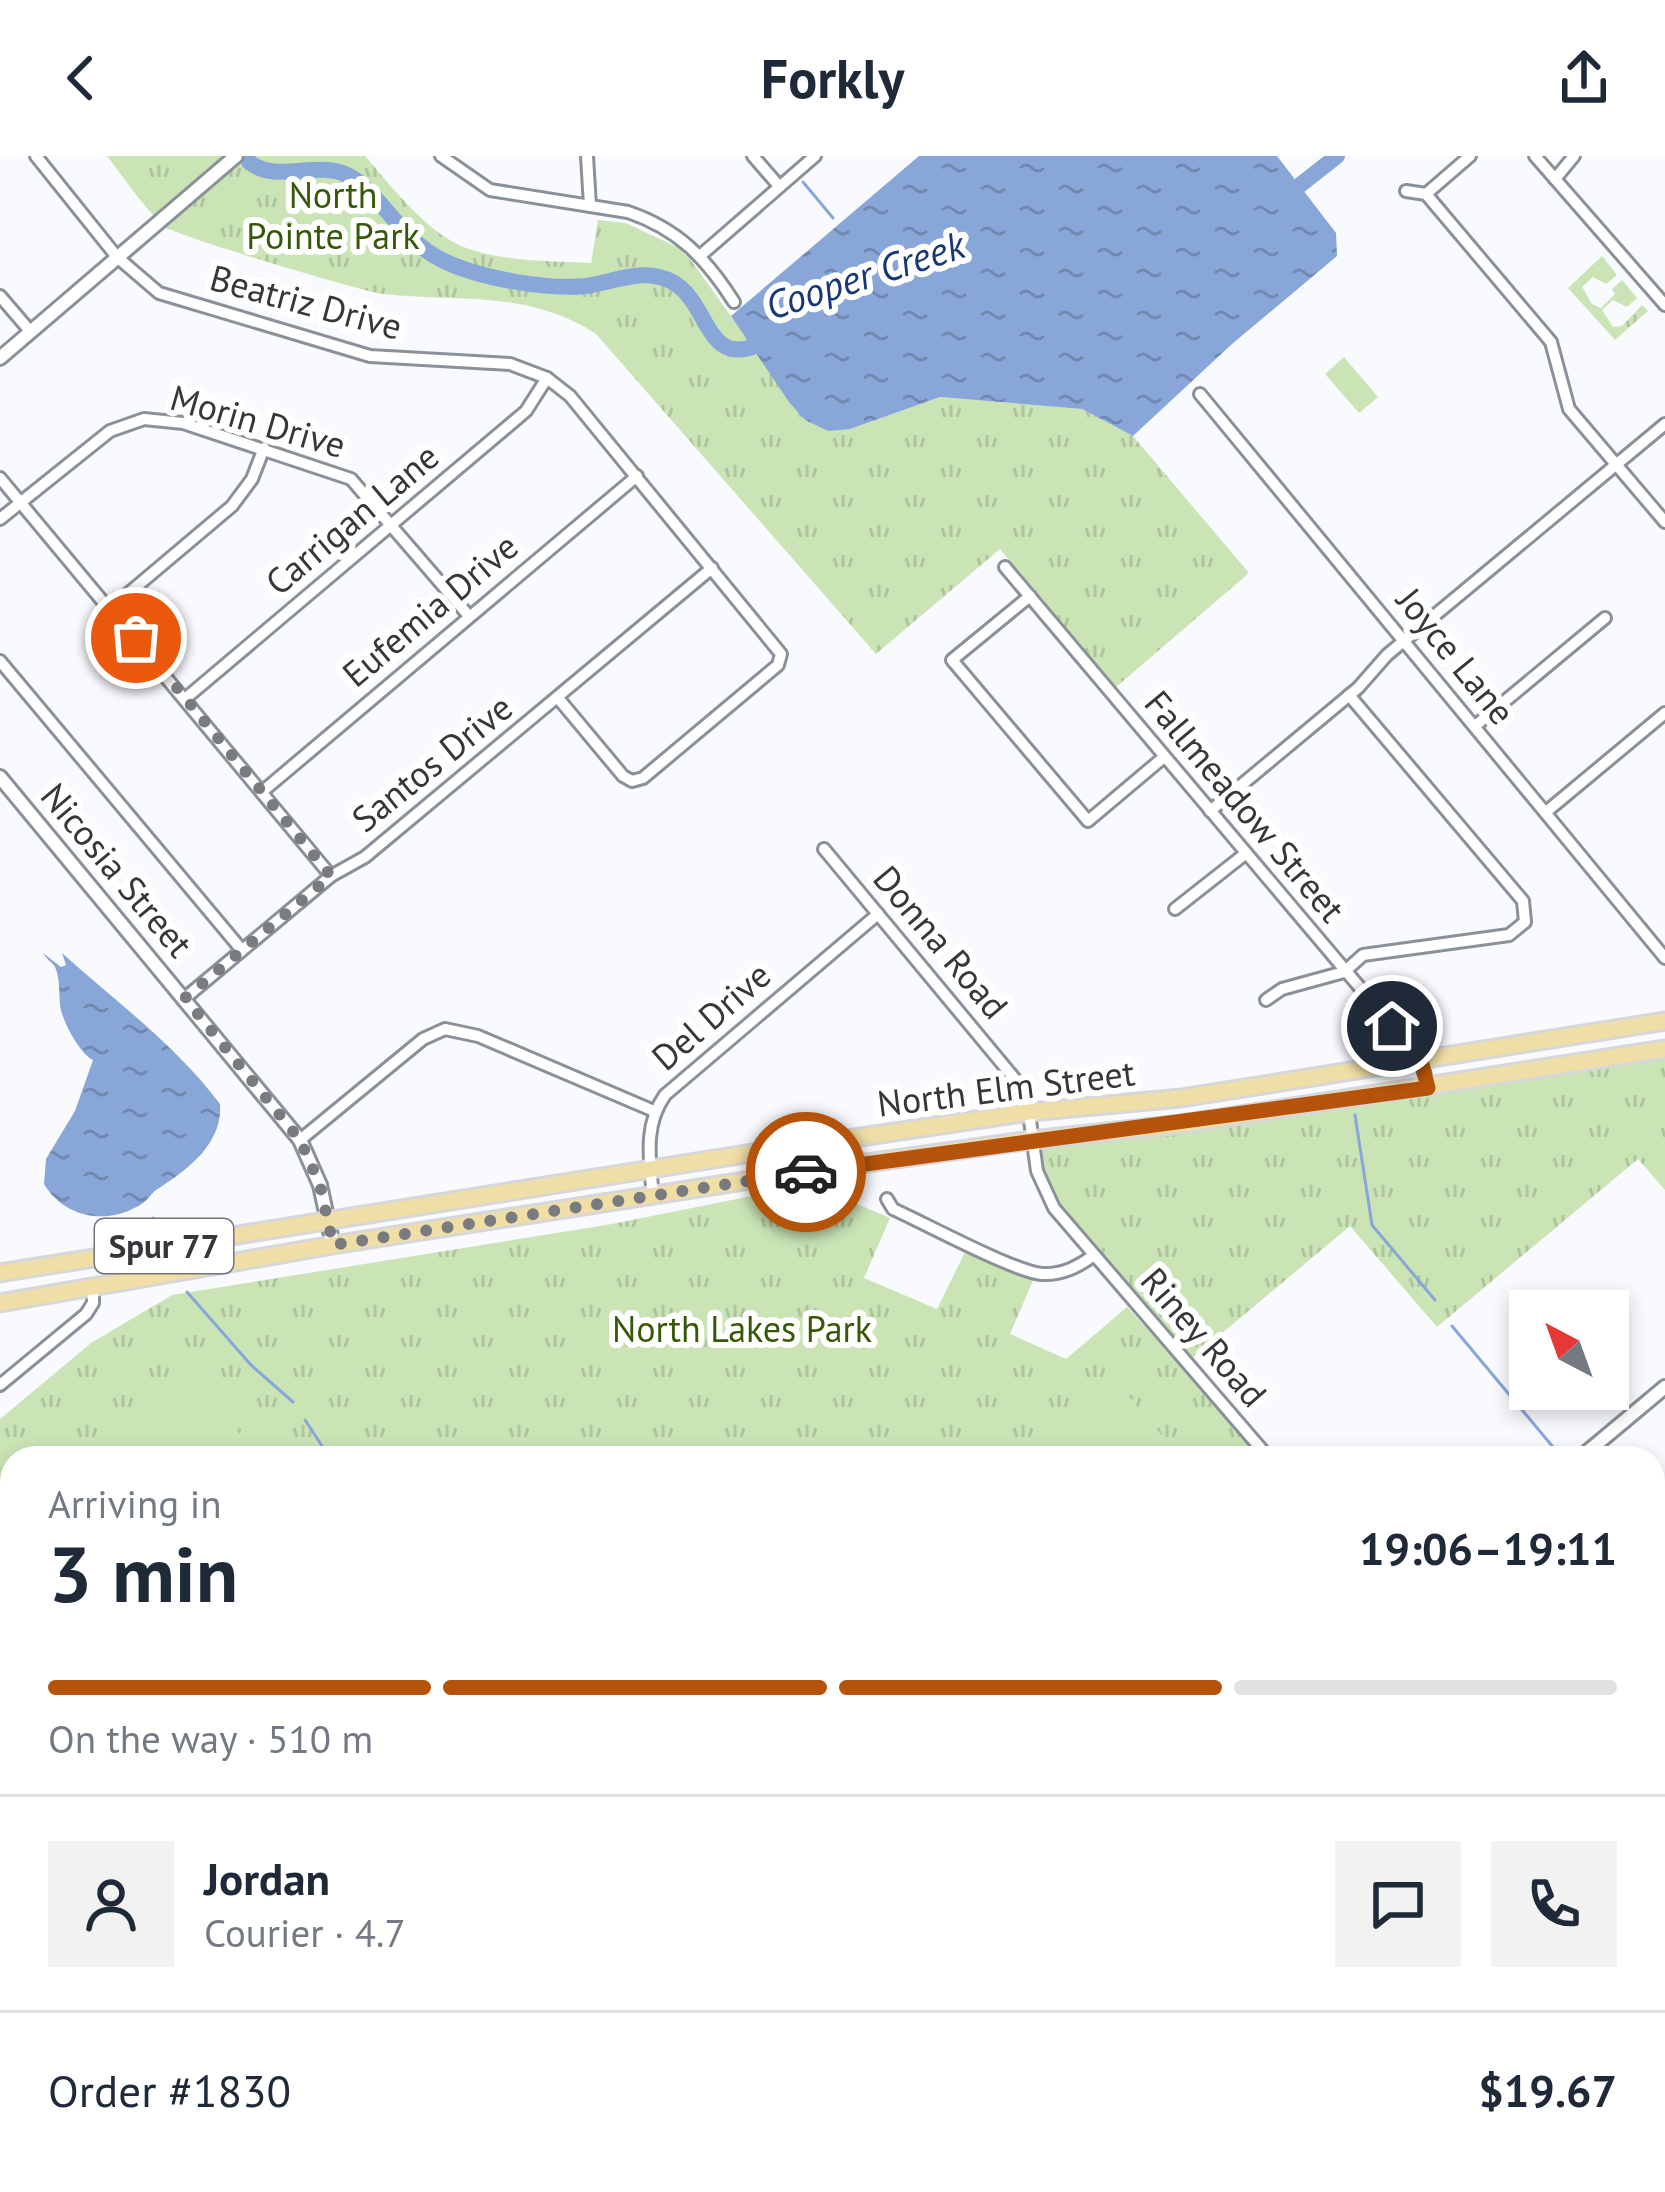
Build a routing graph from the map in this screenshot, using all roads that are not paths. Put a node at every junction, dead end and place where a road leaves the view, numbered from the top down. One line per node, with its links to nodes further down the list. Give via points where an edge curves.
1 (36, 156): 16 (street, Beatriz Drive)
2 (236, 156): 16 (street)
3 (441, 156): 14 (street, via 490,190)
4 (586, 156): 14 (street)
5 (754, 156): 11 (street)
6 (814, 156): 11 (street)
7 (1470, 156): 13 (street)
8 (1535, 156): 10 (street)
9 (1574, 156): 10 (street)
10 (1555, 179): 21 (street)
11 (779, 186): 15 (street)
12 (1406, 191): 13 (street)
13 (1426, 194): 17 (street)
14 (590, 206): 15 (street, via 650,219)
15 (701, 255): 20 (street)
16 (117, 257): 22 (street); 24 (street, Beatriz Drive, via 159,293 370,356 510,364)
17 (1495, 278): 18 (street); 28 (street, via 1559,351 1569,409)
18 (1484, 288)
19 (0, 296): 22 (street)
20 (734, 302)
21 (1665, 305)
22 (30, 332): 23 (street)
23 (0, 358)
24 (547, 378): 29 (street, Beatriz Drive); 34 (street, Carrigan Lane, via 526,411)
25 (1200, 394): 41 (street, Joyce Lane)
26 (1665, 424): 28 (street)
27 (264, 448): 31 (street, Morin Drive, via 144,419 110,431); 34 (street, Morin Drive, via 351,479); 38 (street, via 232,506)
28 (1616, 464): 33 (street); 41 (street)
29 (637, 476): 36 (street, Beatriz Drive); 39 (street, Eufemia Drive)
30 (0, 478): 31 (street)
31 (20, 501): 32 (street, Morin Drive); 38 (street)
32 (0, 518)
33 (1665, 522)
34 (393, 524): 39 (street, Morin Drive); 44 (street, Carrigan Lane)
35 (1005, 567): 37 (street, Fallmeadow Street)
36 (712, 568): 45 (street, Santos Drive); 45 (street, Beatriz Drive, via 782,654 643,778 623,776)
37 (1030, 596): 48 (street, Fallmeadow Street); 48 (street, via 952,660 1088,821)
38 (111, 608): 44 (street)
39 (469, 616): 50 (street, Eufemia Drive)
40 (1605, 618): 47 (street)
41 (1404, 640): 43 (street); 47 (street, Joyce Lane)
42 (0, 661): 58 (street)
43 (1349, 695): 51 (street); 60 (street, via 1526,912 1509,935 1364,955)
44 (186, 698): 50 (street)
45 (558, 698): 55 (street, Santos Drive, via 365,857)
46 (1665, 713): 52 (street)
47 (1474, 726): 52 (street, Joyce Lane)
48 (1164, 757): 51 (street, Fallmeadow Street)
49 (0, 776): 61 (street, Nicosia Street)
50 (263, 791): 55 (street)
51 (1210, 811): 54 (street, Fallmeadow Street)
52 (1546, 812): 59 (street, Joyce Lane)
53 (824, 849): 57 (street, Donna Road)
54 (1245, 854): 56 (street); 60 (street, Fallmeadow Street)
55 (331, 876): 58 (street, Santos Drive)
56 (1175, 909)
57 (878, 914): 67 (street, Del Drive); 68 (street, Donna Road, via 1012,1075)
58 (241, 949): 61 (street, Santos Drive)
59 (1665, 958)
60 (1344, 972): 62 (street); 65 (street, Fallmeadow Street)
61 (185, 998): 69 (street, Nicosia Street)
62 (1266, 1000)
63 (1665, 1021): 65 (main road, North Elm Street / Spur 77)
64 (1665, 1049): 66 (main road, North Elm Street / Spur 77)
65 (1421, 1060): 66 (street, Fallmeadow Street); 68 (main road, North Elm Street / Spur 77)
66 (1428, 1088): 70 (main road, North Elm Street / Spur 77)
67 (654, 1111): 69 (street, via 445,1029); 71 (street, Del Drive)
68 (1029, 1112): 70 (street, Donna Road); 71 (main road, North Elm Street / Spur 77)
69 (300, 1140): 74 (street, Nicosia Street)
70 (1031, 1140): 72 (main road, North Elm Street / Spur 77); 76 (street, Riney Road, via 1048,1198)
71 (651, 1169): 72 (street, Del Drive); 74 (main road, North Elm Street / Spur 77)
72 (652, 1197): 75 (main road, North Elm Street / Spur 77)
73 (887, 1199): 76 (street, Riney Road, via 893,1210 1032,1272 1060,1273)
74 (329, 1220): 75 (street, Nicosia Street); 77 (main road, North Elm Street / Spur 77)
75 (333, 1245): 78 (main road, North Elm Street / Spur 77)
76 (1094, 1255): 82 (street, Riney Road)
77 (0, 1273)
78 (93, 1289): 79 (main road, North Elm Street / Spur 77); 80 (street, via 86,1314)
79 (0, 1303)
80 (0, 1384)
81 (1665, 1387): 83 (street)
82 (1259, 1446)
83 (1594, 1446)

